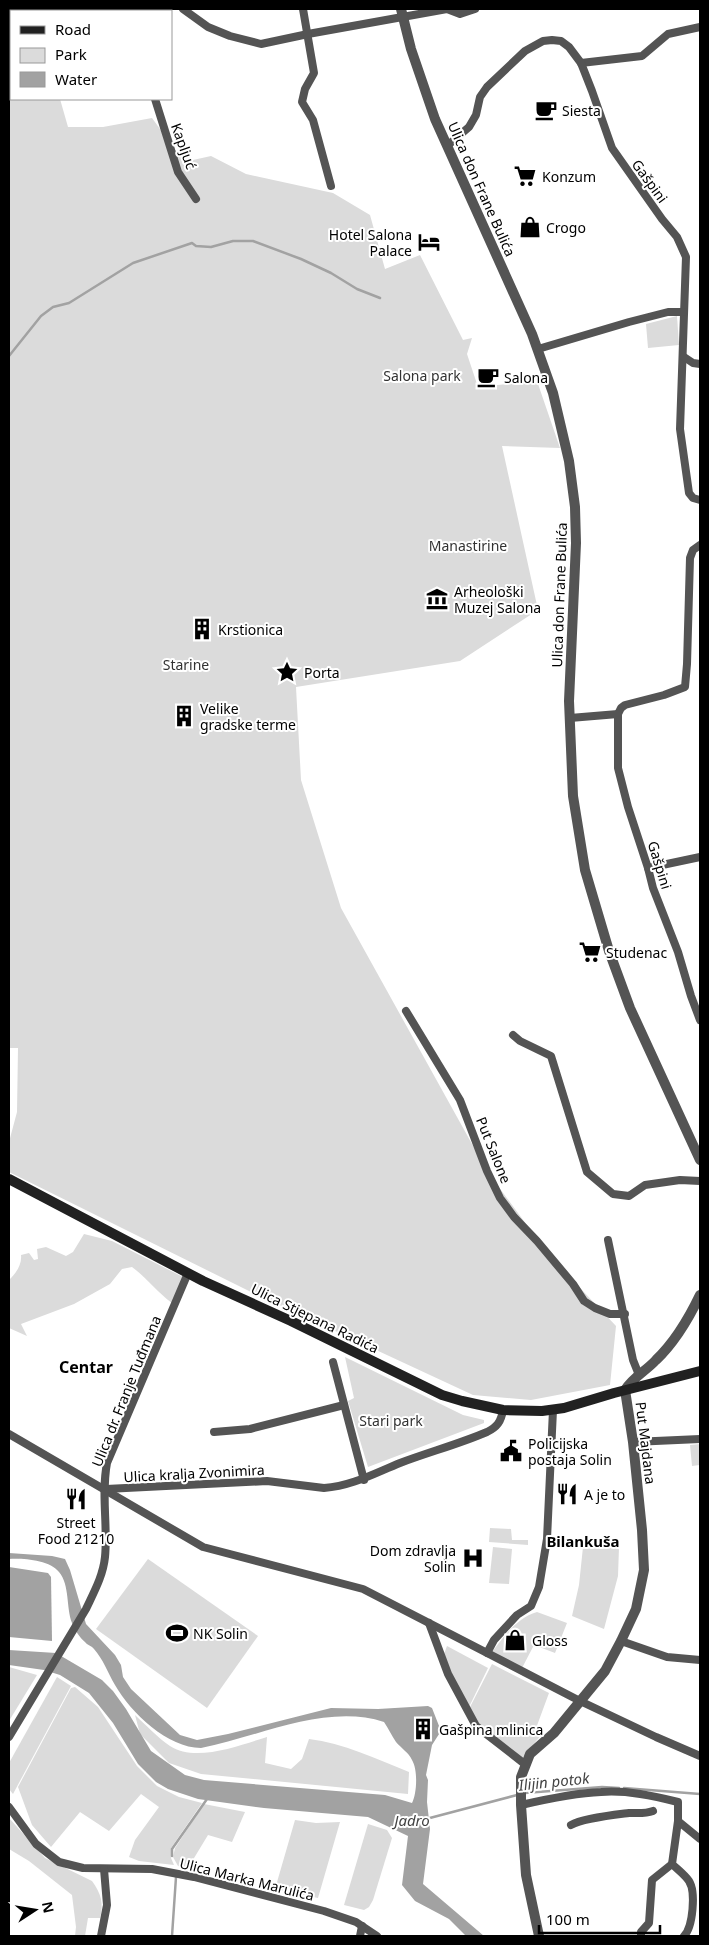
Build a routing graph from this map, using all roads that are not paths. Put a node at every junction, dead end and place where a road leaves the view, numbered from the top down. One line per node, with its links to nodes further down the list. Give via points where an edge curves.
1 (183, 9): 7 (street, via 208,27 251,42 262,44)
2 (304, 9): 7 (street)
3 (447, 9): 4 (street, via 460,14); 5 (street)
4 (475, 9)
5 (402, 13): 7 (street); 10 (street, Ulica don Frane Bulića, via 420,77)
6 (700, 27): 8 (street, via 668,34 642,56)
7 (308, 34): 11 (street, via 314,74 302,102 313,120)
8 (581, 63): 10 (street, Gašpini, via 569,46 561,41 543,41 525,51 487,87 469,128); 13 (street, Gašpini, via 612,148 677,237 686,257)
9 (155, 100): 12 (street, Kapljuć, via 178,172)
10 (447, 146): 14 (street, Ulica don Frane Bulića)
11 (331, 186)
12 (196, 198)
13 (683, 312): 14 (street, via 668,312 629,322); 15 (street, Gašpini)
14 (538, 350): 20 (street, Ulica don Frane Bulića, via 551,384 564,436 575,507)
15 (684, 357): 16 (street); 17 (street, Gašpini, via 680,429 689,493)
16 (700, 364)
17 (700, 500)
18 (700, 545): 19 (street, via 690,558 684,687 625,705)
19 (618, 714): 20 (street); 22 (street, Gašpini, via 618,768)
20 (570, 718): 26 (street, Ulica don Frane Bulića, via 573,796 585,870 609,951 632,1012)
21 (700, 857): 22 (street)
22 (648, 868): 24 (street, Gašpini)
23 (406, 1011): 32 (street, Put Salone, via 460,1100 487,1171 505,1204 584,1301 610,1314)
24 (700, 1020)
25 (513, 1035): 28 (street, via 551,1056 586,1172 612,1194 629,1196 644,1185)
26 (700, 1160)
27 (9, 1179): 30 (main road, Ulica Stjepana Radića)
28 (700, 1181)
29 (608, 1240): 32 (street)
30 (188, 1273): 38 (main road, Ulica Stjepana Radića, via 442,1395); 45 (street, Ulica dr. Franje Tuđmana, via 107,1464)
31 (700, 1295): 35 (street, via 668,1348)
32 (625, 1314): 35 (street)
33 (333, 1362): 37 (street)
34 (700, 1371): 36 (main road, Ulica Stjepana Radića)
35 (639, 1374): 36 (street)
36 (625, 1390): 39 (main road, Ulica Stjepana Radića); 43 (street, Put Majdana)
37 (344, 1405): 40 (street, via 250,1430); 44 (street)
38 (503, 1410): 39 (main road, Ulica Stjepana Radića); 44 (street, Ulica kralja Zvonimira, via 502,1419 487,1432 400,1463)
39 (553, 1410): 48 (street, via 549,1521 539,1587 531,1606 517,1615 494,1640)
40 (214, 1432)
41 (9, 1434): 45 (street, Ulica kralja Zvonimira)
42 (700, 1439): 43 (street)
43 (633, 1442): 47 (street, Put Majdana, via 644,1570 636,1607)
44 (364, 1480): 45 (street, Ulica kralja Zvonimira, via 324,1488 266,1481)
45 (104, 1489): 46 (street, via 203,1547 362,1589); 51 (street, Ulica dr. Franje Tuđmana, via 105,1559 102,1573 86,1609)
46 (429, 1623): 48 (street); 53 (street, via 448,1674 476,1726)
47 (621, 1641): 49 (street, via 667,1657); 50 (street, Put Majdana, via 605,1671)
48 (487, 1653): 50 (street)
49 (700, 1660)
50 (580, 1701): 52 (street); 53 (street, Put Majdana, via 554,1733 530,1754)
51 (9, 1737)
52 (700, 1756)
53 (526, 1765): 55 (street, Put Majdana, via 521,1777)
54 (655, 1796): 55 (street, via 602,1792); 57 (street, via 678,1802); 58 (street, via 651,1814 626,1814)
55 (521, 1799): 67 (street, Put Majdana, via 526,1875)
56 (9, 1807): 61 (street, Ulica Marka Marulića, via 36,1844 59,1862)
57 (678, 1821): 59 (street); 60 (street)
58 (570, 1825)
59 (700, 1839)
60 (672, 1864): 62 (street, via 690,1882); 68 (street, via 652,1880 649,1923)
61 (104, 1869): 63 (street, Ulica Marka Marulića, via 152,1869 194,1877 324,1912); 64 (street, via 107,1905)
62 (696, 1917): 69 (street)
63 (362, 1926): 65 (street); 66 (street, Ulica Marka Marulića)
64 (101, 1936)
65 (360, 1936)
66 (377, 1936)
67 (539, 1936)
68 (641, 1936)
69 (684, 1936)

